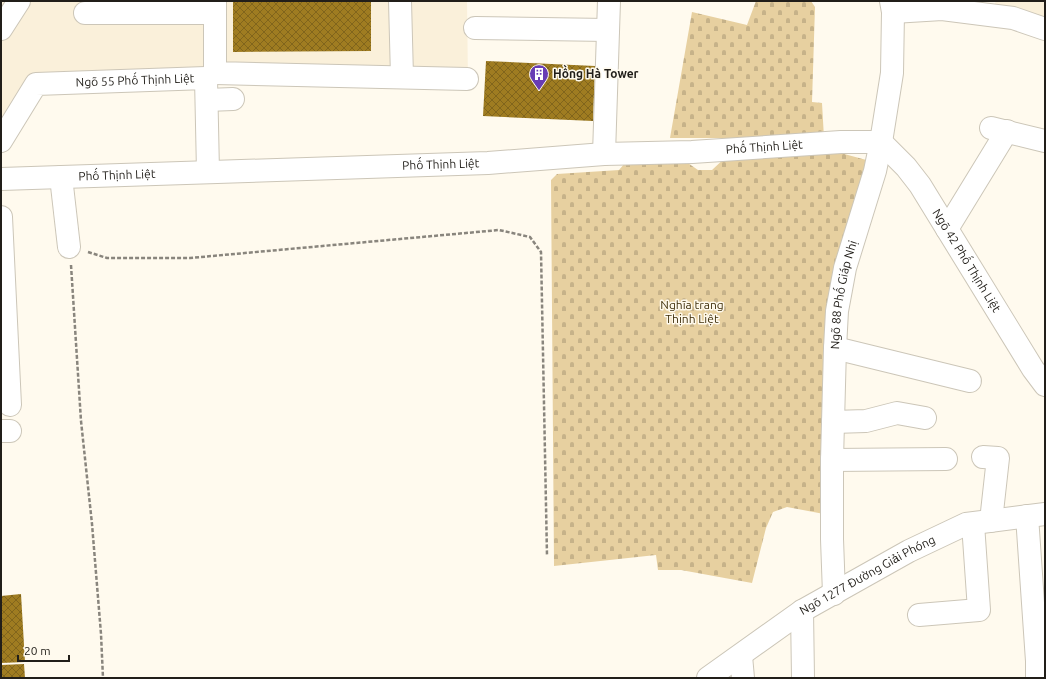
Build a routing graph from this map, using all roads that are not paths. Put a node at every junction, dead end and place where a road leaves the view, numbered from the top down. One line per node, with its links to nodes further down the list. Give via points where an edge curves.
1 (19, 1): 9 (street)
2 (400, 1): 12 (street)
3 (609, 1): 11 (street)
4 (943, 5): 5 (street); 10 (street, via 1013,18)
5 (892, 6): 18 (street, Ngõ 88 Phố Giáp Nhị, via 892,73)
6 (215, 7): 7 (street); 12 (street, via 215,73)
7 (85, 13)
8 (475, 28): 11 (street)
9 (1, 29)
10 (1045, 29)
11 (608, 30): 19 (street)
12 (402, 77): 13 (street)
13 (467, 79)
14 (206, 100): 15 (street); 16 (street, Ngõ 55 Phố Thịnh Liệt, via 206,78 36,84); 20 (street, Ngõ 55 Phố Thịnh Liệt)
15 (233, 100)
16 (1, 141)
17 (1045, 141): 24 (street, via 999,130)
18 (881, 142): 19 (street, Phố Thịnh Liệt); 24 (street, Ngõ 42 Phố Thịnh Liệt, via 920,185); 26 (street, Ngõ 88 Phố Giáp Nhị, via 875,171 845,268 837,311)
19 (604, 154): 20 (street, Phố Thịnh Liệt, via 488,163)
20 (208, 172): 21 (street, Phố Thịnh Liệt)
21 (61, 177): 22 (street, Phố Thịnh Liệt); 25 (street)
22 (1, 179)
23 (1, 217): 29 (street)
24 (947, 229): 28 (street, Ngõ 42 Phố Thịnh Liệt, via 1033,370)
25 (69, 247)
26 (835, 348): 27 (street); 31 (street, Ngõ 88 Phố Giáp Nhị)
27 (970, 381)
28 (1045, 385)
29 (10, 405)
30 (925, 418): 31 (street, via 897,413 866,421)
31 (833, 422): 34 (street, Ngõ 88 Phố Giáp Nhị)
32 (983, 458): 36 (street, via 998,458)
33 (946, 459): 34 (street)
34 (832, 460): 37 (street, Ngõ 88 Phố Giáp Nhị)
35 (1036, 515): 36 (street, Ngõ 1277 Đường Giải Phóng); 41 (street)
36 (982, 522): 37 (street, Ngõ 1277 Đường Giải Phóng, via 966,524 909,551); 39 (street, via 979,610)
37 (834, 594): 38 (street, Ngõ 1277 Đường Giải Phóng)
38 (802, 611): 40 (street, Ngõ 1277 Đường Giải Phóng); 44 (street)
39 (919, 615)
40 (741, 656): 42 (street, Ngõ 1277 Đường Giải Phóng); 43 (street)
41 (1040, 667)
42 (708, 678)
43 (743, 678)
44 (803, 678)

